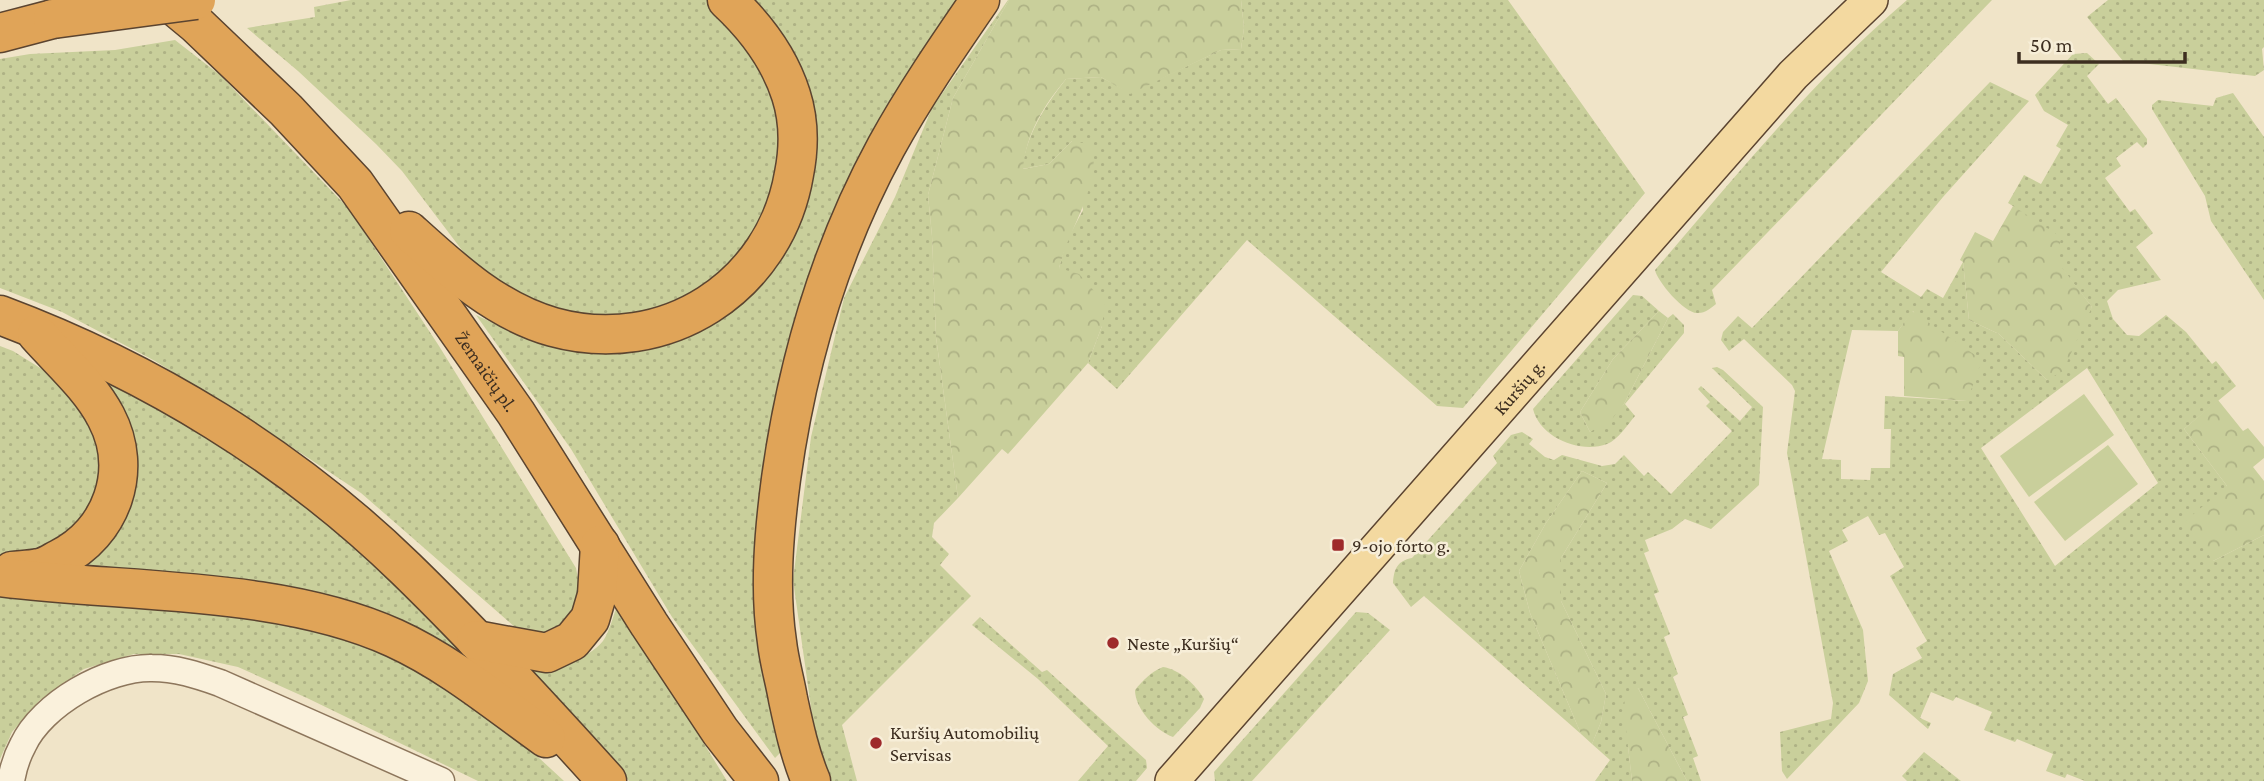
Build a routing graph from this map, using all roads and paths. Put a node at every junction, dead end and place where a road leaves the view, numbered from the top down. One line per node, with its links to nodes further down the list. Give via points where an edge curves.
1 (167, 0): 9 (highway, Žemaičių pl., via 286,110)
2 (197, 0): 6 (highway, bridge)
3 (727, 0): 9 (highway, via 752,24 780,66 792,98 797,158 780,227 760,259 733,288 694,314 616,334 553,327 515,313 463,280)
4 (980, 0): 18 (highway, via 914,98 852,220 825,286 789,422 775,526 776,642)
5 (1871, 0): 19 (main road, Kuršių g., via 1793,75)
6 (53, 19): 7 (highway); 8 (highway)
7 (0, 20)
8 (0, 33)
9 (355, 184): 11 (highway, Žemaičių pl., via 516,413)
10 (16, 321): 12 (highway, via 89,392 106,416 119,462 116,488 93,536 41,568); 13 (highway, via 92,352 163,390 274,460 405,568)
11 (600, 545): 13 (highway, via 597,595 590,619 572,641 547,653); 17 (highway, Žemaičių pl., via 720,731)
12 (0, 575): 16 (highway, via 54,584 237,599 357,624 432,658)
13 (477, 640): 16 (highway)
14 (11, 781): 15 (street, via 23,744 39,721 76,691 113,674 149,668 182,670 220,683)
15 (441, 781)
16 (606, 781)
17 (759, 781)
18 (811, 781)
19 (1172, 781)

